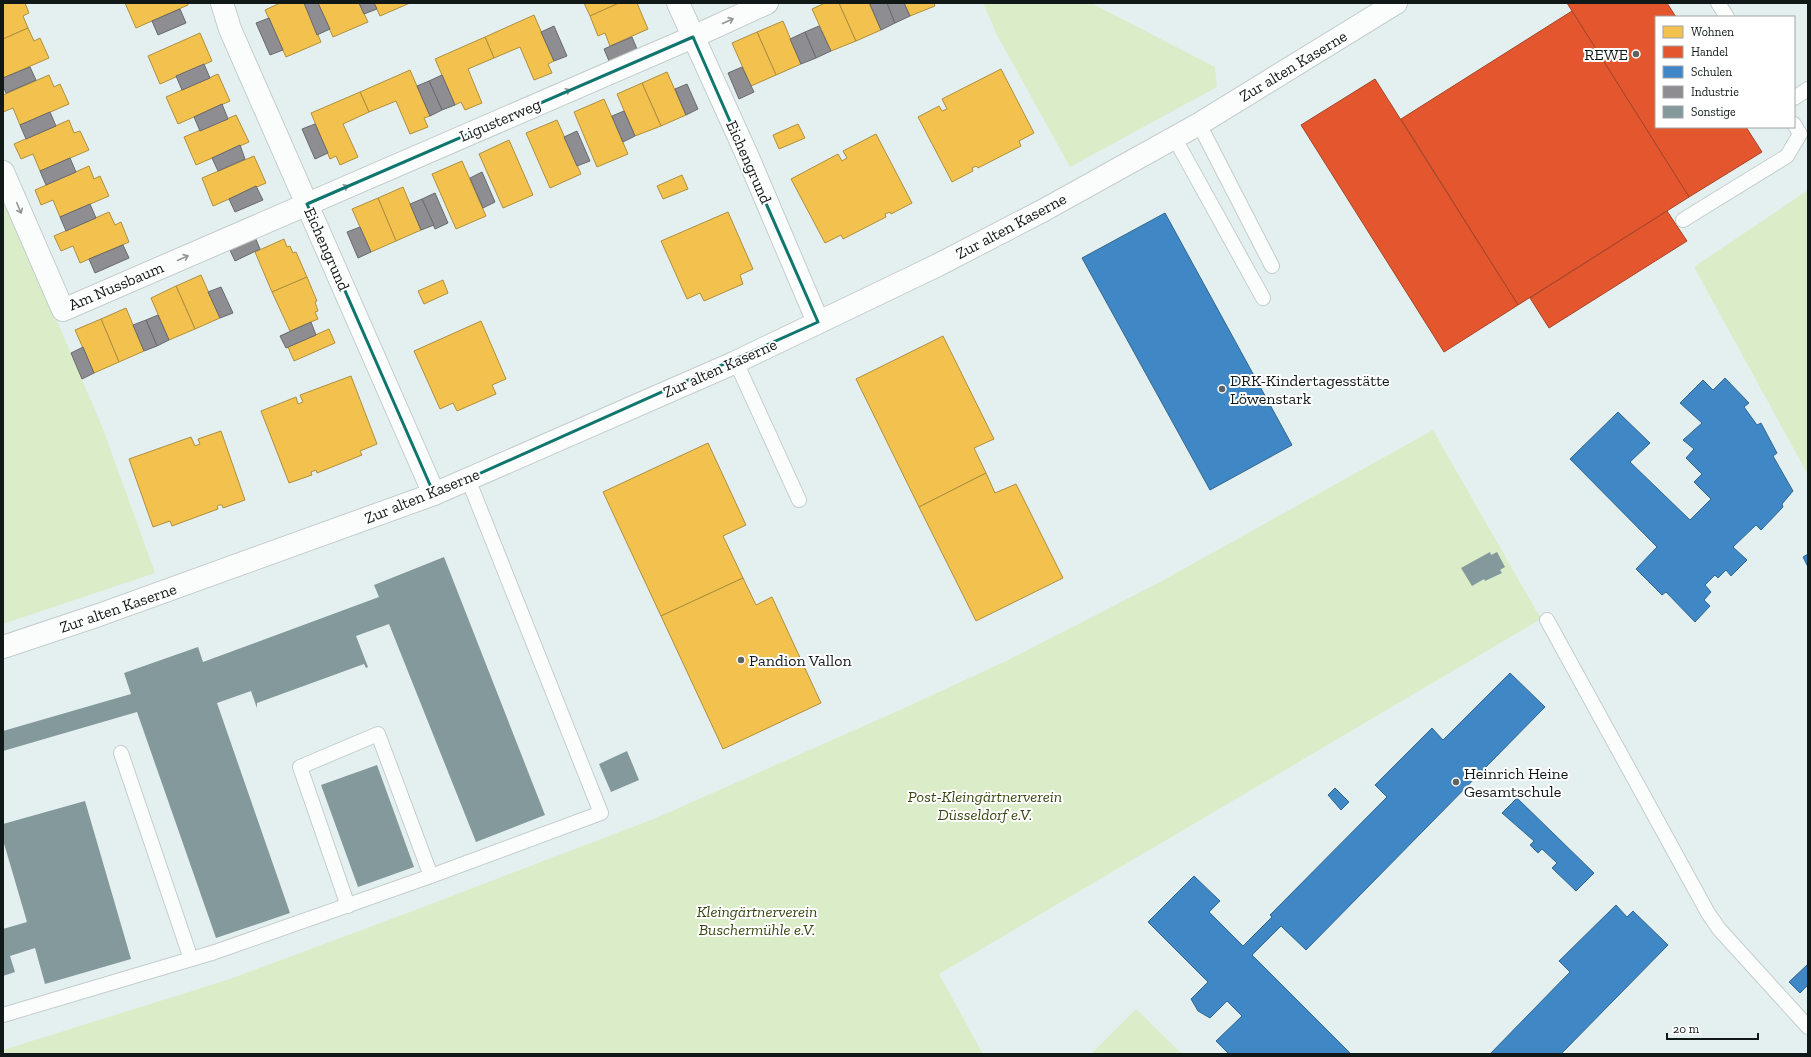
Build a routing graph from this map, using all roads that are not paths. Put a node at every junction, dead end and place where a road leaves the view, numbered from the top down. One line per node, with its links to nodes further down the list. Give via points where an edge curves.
1 (222, 3): 15 (street, Eichengrund, via 230,28)
2 (678, 3): 8 (street, Eichengrund)
3 (767, 3): 8 (street, Ligusterweg, one-way to 3)
4 (1396, 3): 6 (street, Zur alten Kaserne)
5 (1718, 3): 7 (lane)
6 (1375, 9): 11 (street, Zur alten Kaserne)
7 (1726, 16)
8 (692, 37): 15 (street, Ligusterweg, one-way to 8); 19 (street, Eichengrund, via 747,155)
9 (1808, 89): 10 (lane)
10 (1795, 97)
11 (1199, 124): 13 (street, Zur alten Kaserne); 17 (lane)
12 (1795, 126): 16 (lane, via 1800,134 1786,156)
13 (1174, 137): 18 (lane); 19 (street, Zur alten Kaserne, via 1044,210)
14 (3, 172): 15 (street, Am Nussbaum, one-way to 15, via 63,310)
15 (307, 204): 22 (street, Eichengrund)
16 (1683, 220)
17 (1272, 266)
18 (1263, 298)
19 (818, 322): 20 (street, Zur alten Kaserne)
20 (736, 362): 21 (street, Zur alten Kaserne); 23 (lane)
21 (468, 479): 22 (street, Zur alten Kaserne); 27 (lane, via 601,813)
22 (434, 494): 25 (street, Zur alten Kaserne)
23 (799, 500)
24 (1547, 620): 31 (lane, via 1708,913 1719,929)
25 (3, 647)
26 (121, 753): 29 (lane)
27 (431, 876): 28 (lane); 28 (lane, via 378,734 300,767)
28 (348, 906): 29 (lane)
29 (191, 959): 30 (lane)
30 (3, 1015)
31 (1808, 1027)

